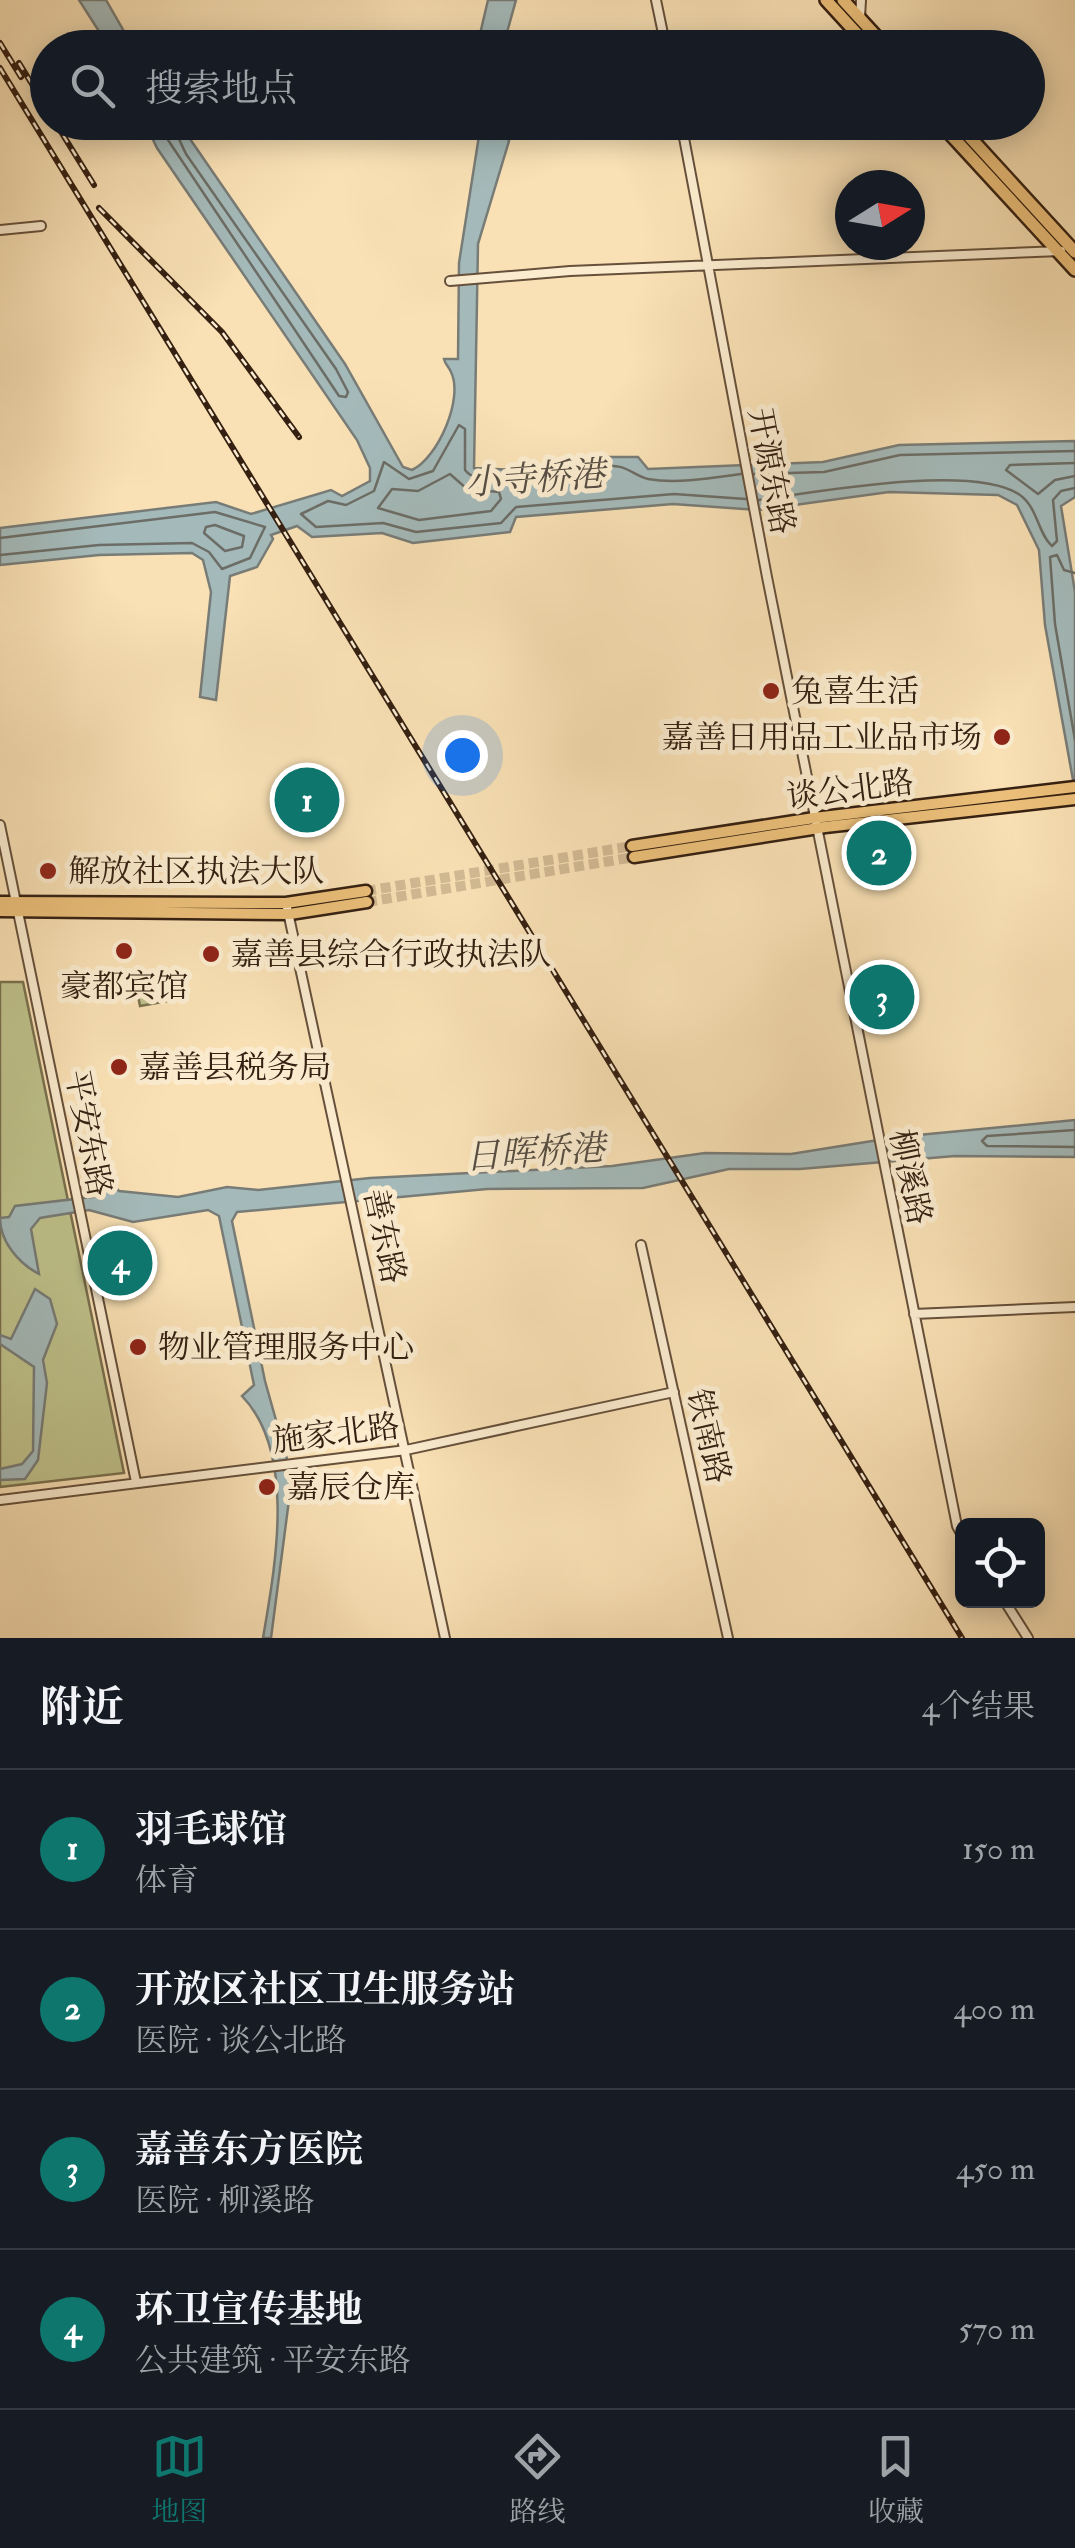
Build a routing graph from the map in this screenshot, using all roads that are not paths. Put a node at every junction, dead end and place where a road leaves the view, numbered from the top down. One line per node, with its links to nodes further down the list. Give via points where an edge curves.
1 (656, 0): 6 (street)
2 (826, 0): 7 (highway)
3 (843, 0): 5 (highway)
4 (861, 0): 5 (street)
5 (860, 18): 8 (highway)
6 (662, 30)
7 (854, 30)
8 (871, 30)
9 (685, 140): 16 (street, 开源东路)
10 (955, 140): 15 (highway)
11 (972, 140): 14 (highway)
12 (40, 226): 13 (street)
13 (0, 230)
14 (1074, 251): 15 (street)
15 (1058, 252): 16 (street); 17 (highway)
16 (710, 266): 18 (street); 20 (street, 开源东路)
17 (1075, 270)
18 (450, 280)
19 (1073, 793): 20 (main road, 谈公北路)
20 (815, 823): 22 (main road, 谈公北路); 30 (street, 柳溪路)
21 (0, 826): 25 (street, 平安东路)
22 (633, 852)
23 (366, 896): 26 (main road)
24 (0, 902): 25 (main road)
25 (16, 906): 26 (main road); 27 (main road); 33 (street, 平安东路)
26 (288, 909): 32 (street, 善东路)
27 (0, 911)
28 (641, 1245): 31 (street, 铁南路)
29 (1075, 1307): 30 (street)
30 (914, 1314): 35 (street, 柳溪路)
31 (674, 1392): 32 (street, 施家北路); 38 (street, 铁南路)
32 (406, 1450): 33 (street, 施家北路); 37 (street, 善东路)
33 (136, 1482): 34 (street, 施家北路)
34 (0, 1500)
35 (955, 1518)
36 (1009, 1608): 39 (street)
37 (444, 1638)
38 (728, 1638)
39 (1028, 1638)

